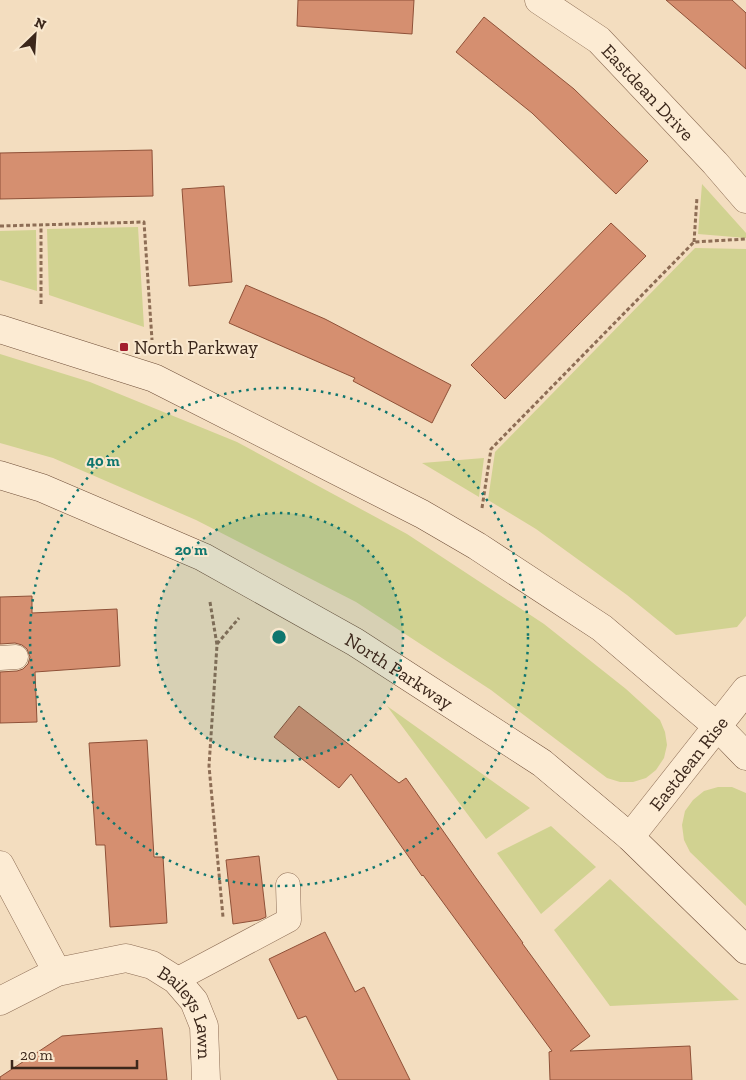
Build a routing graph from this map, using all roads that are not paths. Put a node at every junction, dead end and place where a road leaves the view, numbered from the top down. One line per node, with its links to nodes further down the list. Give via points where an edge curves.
1 (539, 0): 2 (street, Eastdean Drive, via 599,40)
2 (746, 199)
3 (0, 329): 6 (street, via 154,378 422,514 602,628)
4 (0, 475): 8 (street, North Parkway, via 42,488 203,556 355,642 542,763)
5 (746, 690): 6 (street, Eastdean Rise)
6 (717, 726): 7 (street); 8 (street, Eastdean Rise)
7 (746, 756)
8 (630, 837): 11 (street, North Parkway)
9 (0, 865): 12 (street)
10 (288, 885): 13 (lane, via 289,920)
11 (746, 950)
12 (58, 972): 13 (street, Baileys Lawn, via 126,958 152,965); 14 (street, Baileys Lawn)
13 (176, 980): 15 (street, Baileys Lawn, via 194,1001 204,1026)
14 (0, 1001)
15 (206, 1080)

